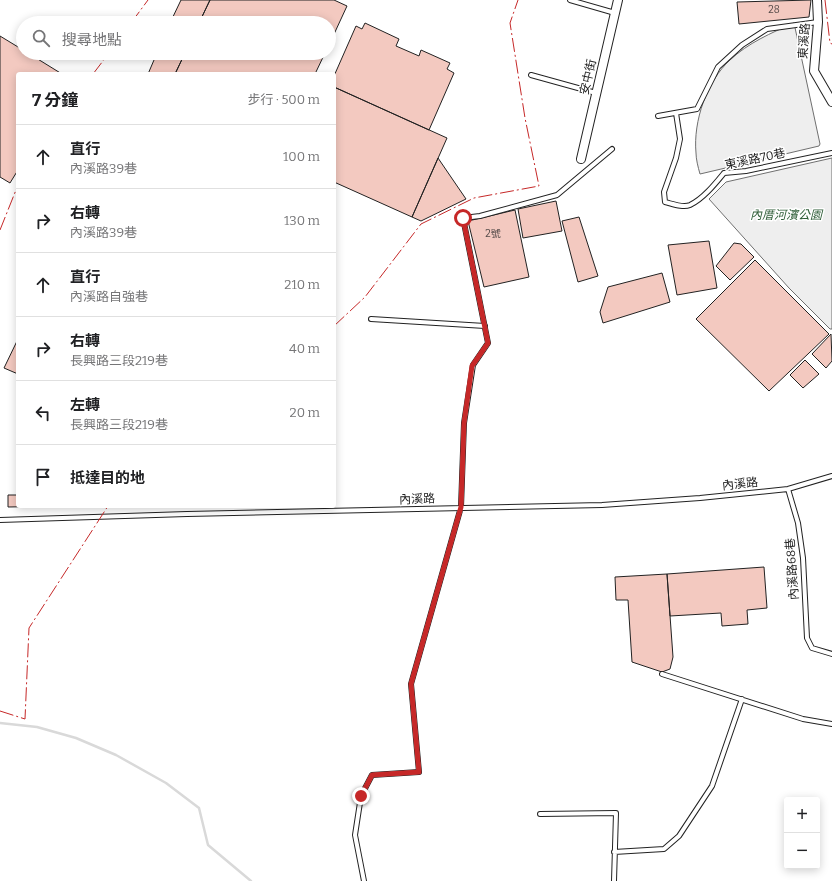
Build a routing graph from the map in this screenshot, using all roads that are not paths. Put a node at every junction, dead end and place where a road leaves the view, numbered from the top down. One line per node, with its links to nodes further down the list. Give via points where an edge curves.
1 (570, 0): 4 (lane)
2 (618, 0): 4 (street, 安中街)
3 (817, 0): 5 (street, 東溪路)
4 (615, 13): 7 (street, 安中街)
5 (818, 22): 8 (street, 東溪路, via 814,71); 9 (lane, via 766,29 742,45 718,67 697,109)
6 (531, 75): 7 (lane)
7 (597, 93): 13 (street, 安中街)
8 (832, 102)
9 (676, 113): 10 (lane); 12 (lane, 東溪路70巷, via 680,139 664,192 665,202 690,205 724,174 746,172)
10 (658, 116)
11 (612, 149): 15 (lane, via 557,195 480,216 463,218)
12 (832, 153)
13 (581, 159)
14 (371, 319): 15 (lane)
15 (485, 326): 18 (lane, via 488,343 472,366 464,423)
16 (832, 476): 17 (lane, 內溪路)
17 (788, 489): 18 (lane, 內溪路, via 602,505); 20 (lane, 內溪路68巷, via 798,523 803,558 807,638 812,648)
18 (461, 507): 19 (lane, 內溪路); 26 (lane, via 411,684 419,772 372,775 364,789 355,835)
19 (0, 520)
20 (832, 654)
21 (662, 674): 22 (lane)
22 (742, 699): 23 (lane, via 803,719); 25 (lane, via 712,786 679,836 664,849)
23 (832, 724)
24 (540, 814): 25 (lane, via 616,813)
25 (614, 852): 27 (lane)
26 (364, 881)
27 (614, 881)

